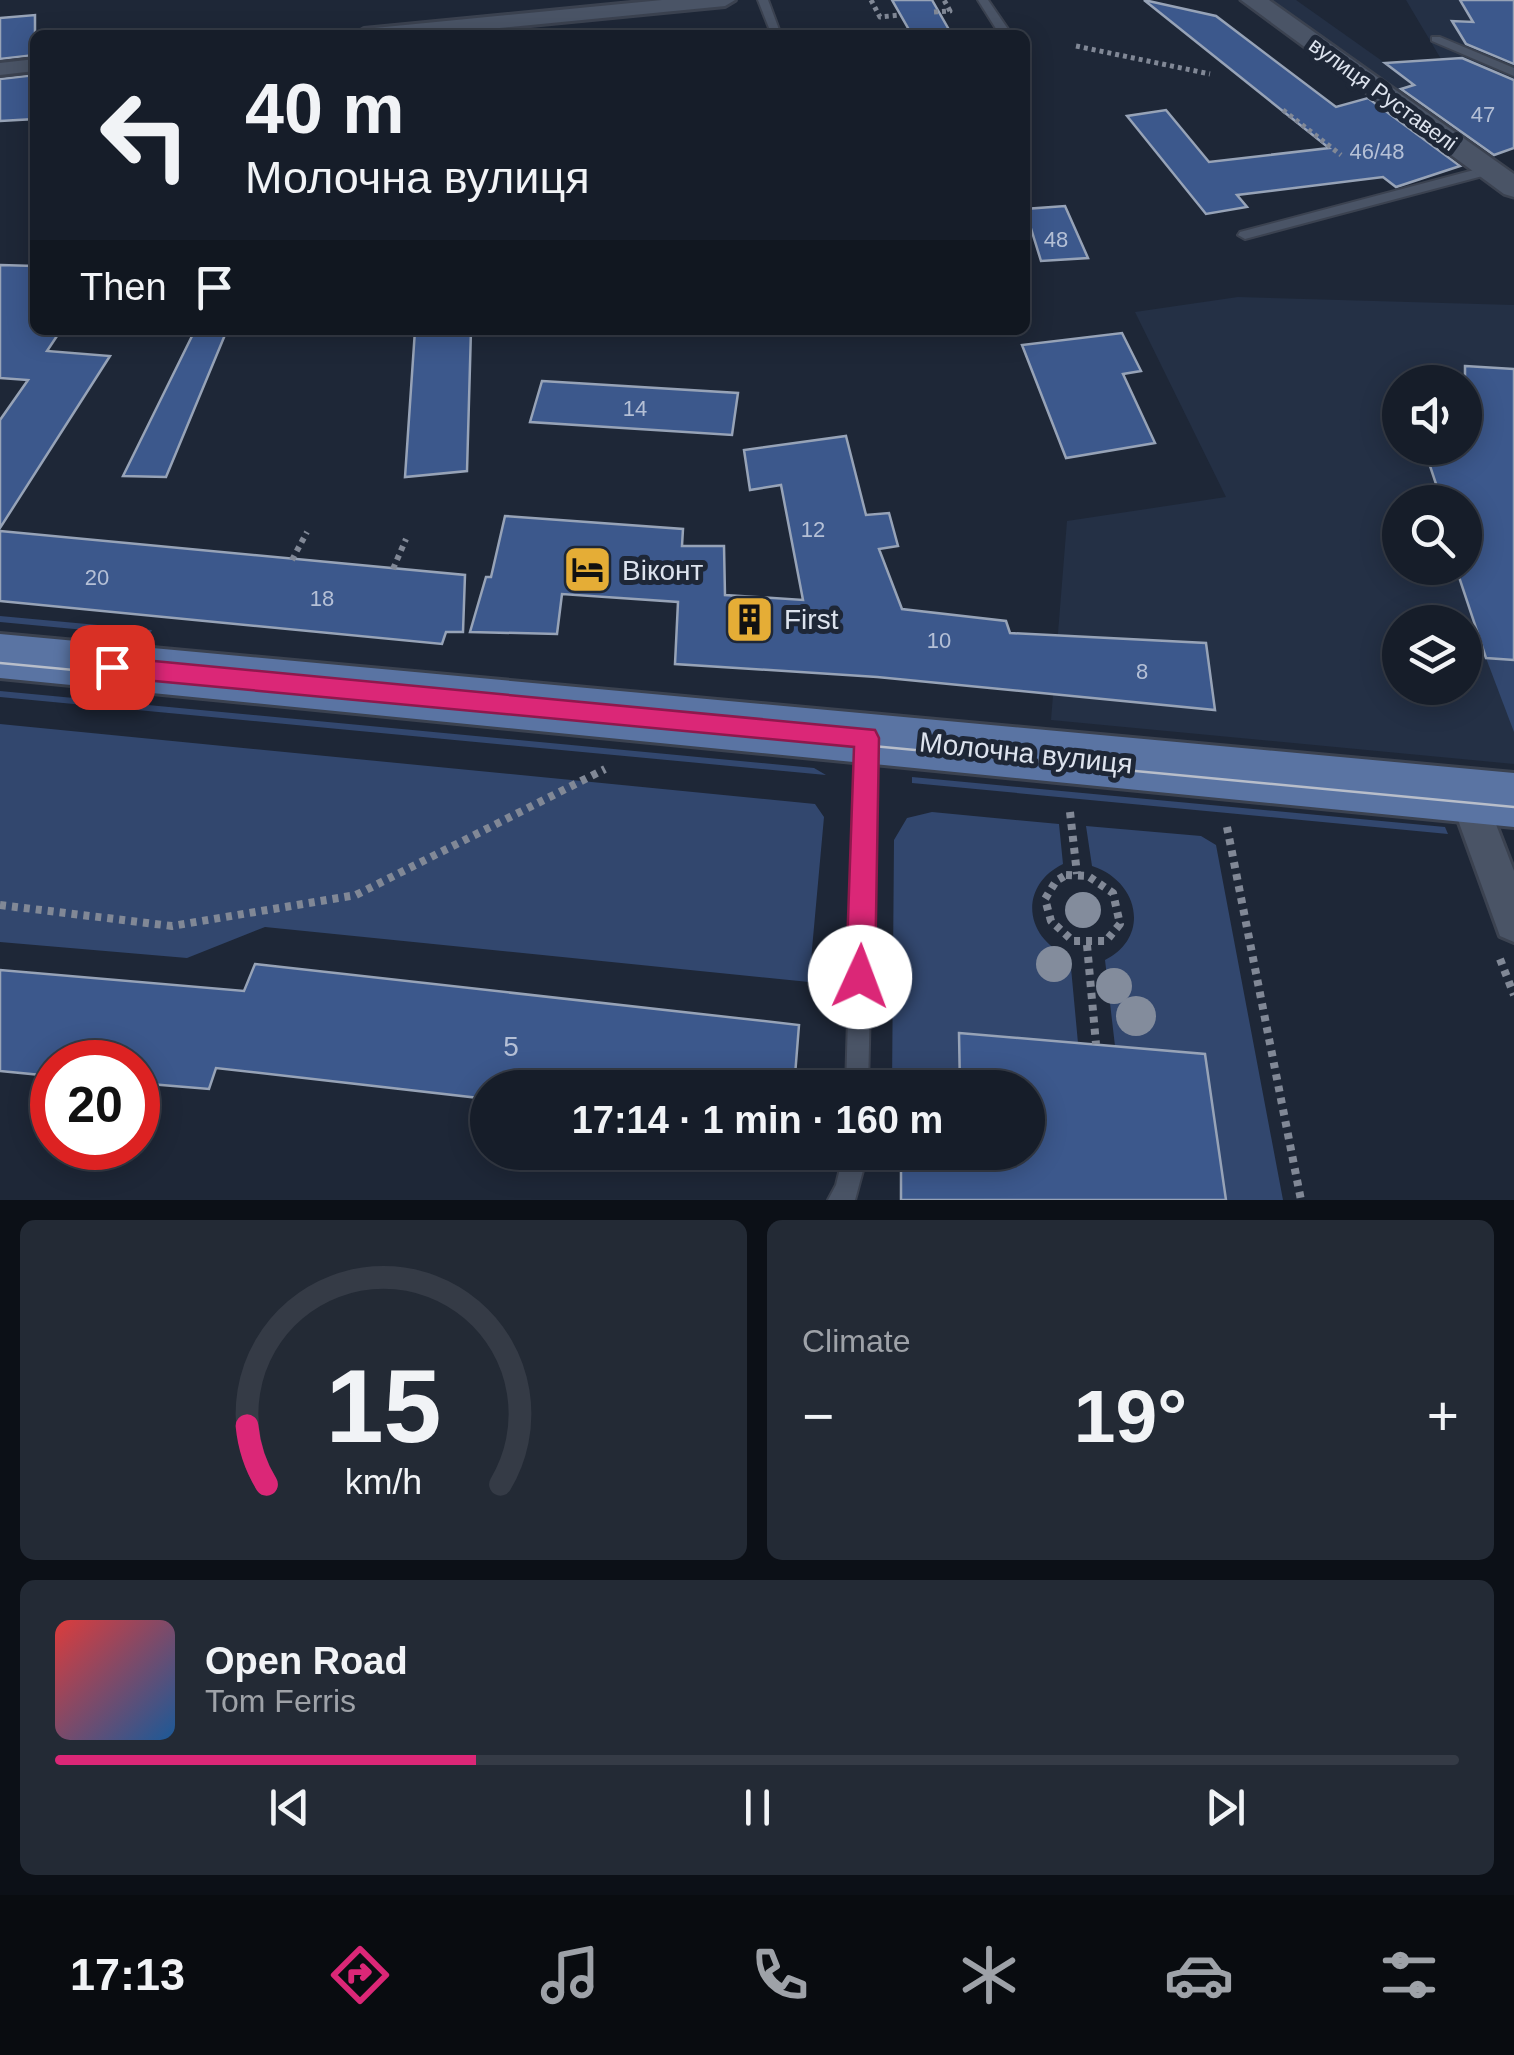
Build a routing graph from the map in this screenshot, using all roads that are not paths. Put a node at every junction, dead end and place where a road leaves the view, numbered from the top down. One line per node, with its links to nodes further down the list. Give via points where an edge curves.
1 (725, 0): 5 (street)
2 (763, 0): 6 (lane)
3 (983, 0): 7 (lane)
4 (1253, 0): 14 (street, вулиця Руставелі)
5 (416, 30)
6 (776, 30)
7 (1003, 30)
8 (1436, 39): 11 (lane)
9 (30, 66): 10 (street)
10 (0, 68)
11 (1514, 72)
12 (1496, 73): 13 (lane)
13 (1514, 85)
14 (1489, 170): 15 (street, вулиця Руставелі); 16 (lane)
15 (1514, 188)
16 (1245, 234)
17 (0, 656): 18 (main road, Молочна вулиця)
18 (867, 738): 19 (main road, Молочна вулиця); 21 (lane)
19 (1490, 797): 20 (street)
20 (1514, 923)
21 (858, 1070)
22 (852, 1170): 23 (lane)
23 (840, 1200)

